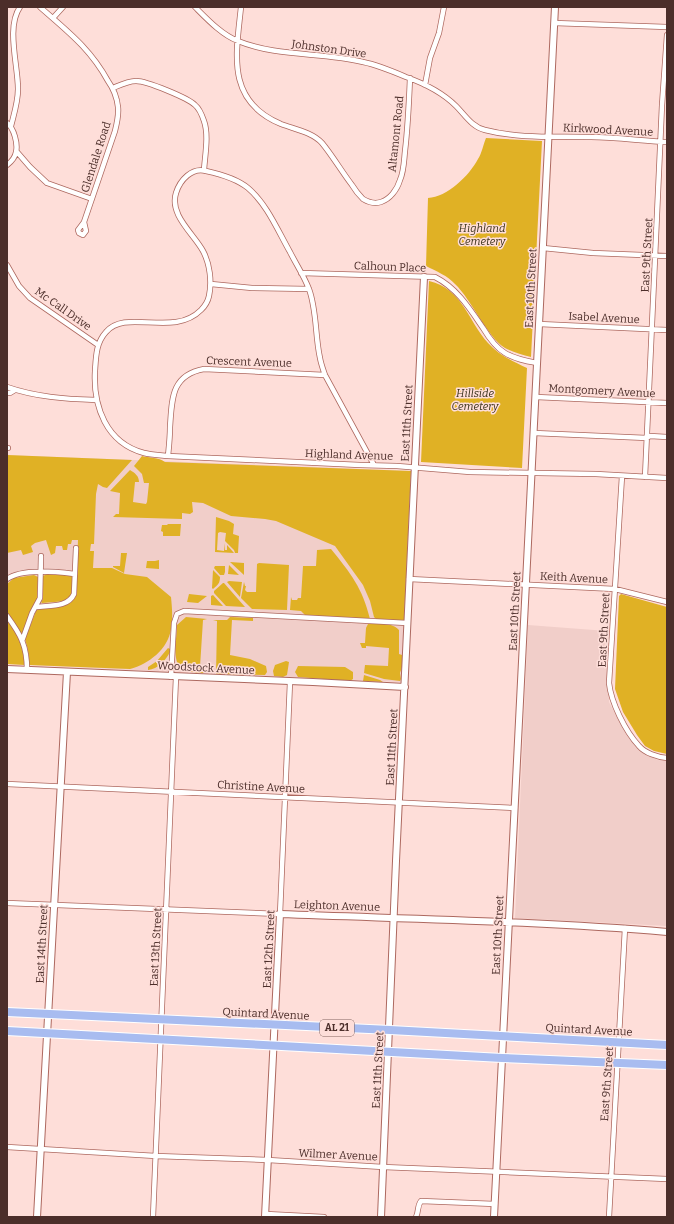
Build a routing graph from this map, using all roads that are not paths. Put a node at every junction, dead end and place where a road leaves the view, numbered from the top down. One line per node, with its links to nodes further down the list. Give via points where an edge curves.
1 (20, 7): 16 (street, via 13,27 18,90)
2 (40, 7): 8 (street, Glendale Road)
3 (63, 7): 8 (street)
4 (195, 7): 12 (street, Johnston Drive)
5 (241, 7): 12 (street, Altamont Road)
6 (444, 7): 14 (street)
7 (555, 7): 9 (street, East 10th Street)
8 (53, 18): 15 (street, Glendale Road, via 93,57)
9 (554, 23): 10 (street); 17 (street, East 10th Street)
10 (667, 27)
11 (667, 35): 18 (street, East 9th Street, via 662,105)
12 (237, 41): 13 (street, Johnston Drive, via 280,51 364,62); 13 (street, Altamont Road, via 240,79 251,104 269,118 311,135 320,142 360,196 369,202 376,203 388,198 396,190 400,180 403,170)
13 (410, 78): 14 (street, Johnston Drive)
14 (425, 85): 17 (street, Johnston Drive, via 456,106 469,121 484,130 501,134)
15 (113, 88): 21 (street, via 137,81 186,98 195,105 205,125); 22 (street, Glendale Road, via 119,115 110,150)
16 (9, 124): 19 (street, via 15,139)
17 (549, 136): 18 (street, Kirkwood Avenue); 24 (street, East 10th Street)
18 (664, 142): 25 (street, East 9th Street)
19 (16, 152): 20 (street); 22 (street, via 47,183)
20 (7, 165)
21 (204, 170): 28 (street, via 238,182 256,196 266,209); 30 (street, via 194,171 184,178 175,199 180,217 204,253)
22 (92, 199): 23 (street, Glendale Road)
23 (84, 222)
24 (543, 248): 25 (street); 32 (street, East 10th Street)
25 (656, 256): 26 (street); 33 (street, East 9th Street)
26 (667, 256)
27 (7, 265): 35 (street, Mc Call Drive, via 19,286 30,298)
28 (301, 273): 29 (street, Calhoun Place); 31 (street)
29 (424, 277): 36 (street, Calhoun Place, via 442,280 456,292 496,346 517,358); 50 (street, East 11th Street)
30 (211, 284): 31 (street); 35 (street, via 209,299 191,319 170,324 121,323 110,328)
31 (309, 290): 37 (street)
32 (539, 324): 33 (street, Isabel Avenue); 36 (street, East 10th Street)
33 (653, 329): 34 (street, Isabel Avenue); 43 (street, East 9th Street)
34 (667, 330)
35 (98, 345): 42 (street, Highland Avenue, via 94,386)
36 (537, 363): 41 (street, East 10th Street)
37 (325, 375): 48 (street, Crescent Avenue, via 196,370 180,381 172,396); 49 (street)
38 (7, 387): 39 (street)
39 (15, 390): 40 (street); 42 (street, via 55,398)
40 (7, 393)
41 (536, 397): 43 (street, Montgomery Avenue); 45 (street, East 10th Street)
42 (96, 400): 48 (street, Highland Avenue, via 100,414 110,430 125,444 136,450)
43 (649, 403): 44 (street, Montgomery Avenue); 47 (street, East 9th Street)
44 (667, 403)
45 (534, 433): 47 (street); 51 (street, East 10th Street)
46 (667, 437): 47 (street)
47 (647, 438): 53 (street, East 9th Street)
48 (168, 456): 49 (street, Highland Avenue)
49 (374, 465): 50 (street, Highland Avenue)
50 (415, 468): 51 (street, Highland Avenue); 60 (street, East 11th Street)
51 (532, 473): 52 (street, Highland Avenue); 61 (street, East 10th Street)
52 (622, 476): 53 (street, Highland Avenue); 62 (street, East 9th Street)
53 (645, 477): 54 (street, Highland Avenue)
54 (667, 478)
55 (76, 548): 58 (street)
56 (41, 556): 57 (street)
57 (40, 572): 58 (street); 59 (street, via 11,576); 64 (street, via 40,598)
58 (75, 574): 64 (street, via 72,598 64,603)
59 (7, 579)
60 (409, 579): 61 (street, Keith Avenue); 66 (street, East 11th Street)
61 (526, 584): 62 (street, Keith Avenue); 80 (street, East 10th Street)
62 (615, 589): 63 (street, Keith Avenue); 74 (street, East 9th Street, via 610,693 626,728 639,746 648,753)
63 (667, 602)
64 (36, 607): 67 (street)
65 (7, 616): 67 (street)
66 (407, 623): 71 (street, East 13th Street, via 184,611 177,614 174,623); 73 (street, East 11th Street)
67 (22, 641): 69 (street, via 27,655)
68 (7, 669): 69 (street, Woodstock Avenue)
69 (27, 670): 70 (street, Woodstock Avenue)
70 (67, 672): 71 (street, Woodstock Avenue); 76 (street, East 14th Street)
71 (174, 677): 72 (street, Woodstock Avenue); 77 (street, East 13th Street)
72 (290, 682): 73 (street, Woodstock Avenue); 78 (street, East 12th Street)
73 (405, 687): 79 (street, East 11th Street)
74 (667, 758)
75 (7, 784): 76 (street, Christine Avenue)
76 (60, 786): 77 (street, Christine Avenue); 82 (street, East 14th Street)
77 (172, 792): 78 (street, Christine Avenue); 83 (street, East 13th Street)
78 (285, 798): 79 (street, Christine Avenue); 84 (street, East 12th Street)
79 (399, 803): 80 (street, Christine Avenue); 85 (street, East 11th Street)
80 (515, 808): 86 (street, East 10th Street)
81 (7, 903): 82 (street, Leighton Avenue)
82 (54, 905): 83 (street, Leighton Avenue); 90 (street, East 14th Street)
83 (167, 909): 84 (street, Leighton Avenue); 91 (street, East 13th Street)
84 (280, 914): 85 (street, Leighton Avenue); 92 (street, East 12th Street)
85 (394, 918): 86 (street, Leighton Avenue); 93 (street, East 11th Street)
86 (509, 923): 87 (street, Leighton Avenue); 96 (street, East 10th Street)
87 (625, 928): 88 (street, Leighton Avenue); 98 (street, East 9th Street)
88 (667, 932)
89 (7, 1012): 90 (highway, Quintard Avenue / AL 21)
90 (48, 1014): 91 (highway, Quintard Avenue / AL 21); 95 (street, East 14th Street)
91 (161, 1020): 92 (highway, Quintard Avenue / AL 21); 97 (street, East 13th Street)
92 (275, 1025): 93 (highway, Quintard Avenue / AL 21); 100 (street, East 12th Street)
93 (390, 1030): 96 (highway, Quintard Avenue / AL 21); 101 (street, East 11th Street)
94 (7, 1031): 95 (highway, AL 21)
95 (47, 1034): 97 (highway, AL 21); 106 (street, East 14th Street)
96 (503, 1037): 98 (highway, Quintard Avenue / AL 21); 102 (street, East 10th Street)
97 (161, 1040): 100 (highway, AL 21); 107 (street, East 13th Street)
98 (618, 1043): 99 (highway, Quintard Avenue / AL 21); 103 (street, East 9th Street)
99 (667, 1045)
100 (274, 1046): 101 (highway, AL 21); 108 (street, East 12th Street)
101 (389, 1052): 102 (highway, AL 21); 109 (street, East 11th Street)
102 (502, 1058): 103 (highway, AL 21); 110 (street, East 10th Street)
103 (617, 1063): 104 (highway, AL 21); 111 (street, East 9th Street)
104 (667, 1065)
105 (7, 1147): 106 (street, Wilmer Avenue)
106 (40, 1149): 107 (street, Wilmer Avenue); 115 (street, East 14th Street)
107 (156, 1156): 108 (street, Wilmer Avenue); 116 (street, East 13th Street)
108 (268, 1160): 109 (street, Wilmer Avenue); 114 (street, East 12th Street)
109 (383, 1167): 110 (street, Wilmer Avenue); 118 (street, East 11th Street)
110 (496, 1171): 111 (street, Wilmer Avenue); 113 (street, East 10th Street)
111 (611, 1177): 112 (street, Wilmer Avenue); 121 (street, East 9th Street)
112 (667, 1179)
113 (495, 1204): 119 (street, via 421,1200); 120 (street, East 10th Street)
114 (265, 1216): 117 (street)
115 (37, 1217)
116 (153, 1217)
117 (324, 1217)
118 (381, 1217)
119 (416, 1217)
120 (494, 1217)
121 (609, 1217)

